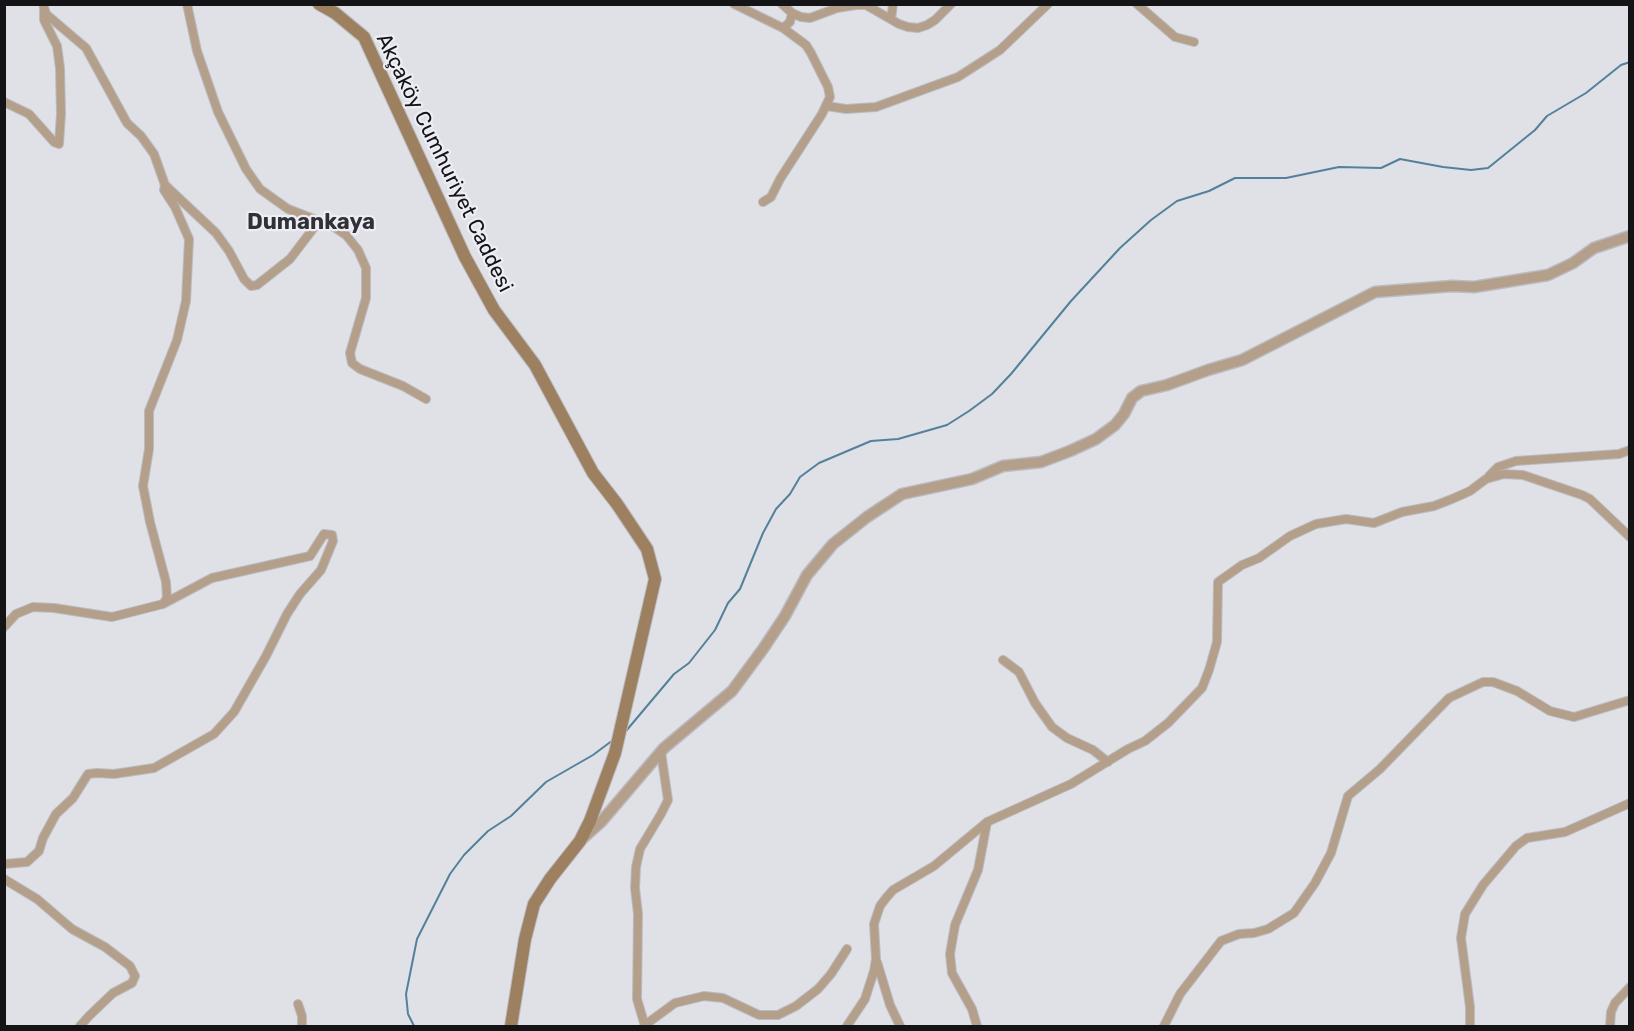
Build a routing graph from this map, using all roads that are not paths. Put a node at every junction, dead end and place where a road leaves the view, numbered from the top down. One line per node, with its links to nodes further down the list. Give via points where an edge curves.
1 (187, 4): 18 (street, via 197,51 218,112 246,169 260,189 288,209)
2 (319, 4): 32 (main road, Akçaköy Cumhuriyet Caddesi, via 364,37 465,257 494,310 535,365 593,473 647,549 655,579 634,674 615,753)
3 (734, 4): 12 (street)
4 (782, 4): 10 (street)
5 (893, 4): 11 (street)
6 (951, 4): 11 (street, via 927,25 908,27)
7 (1048, 4): 15 (street, via 1000,50 958,77 876,107)
8 (1137, 4): 13 (street, via 1175,37)
9 (43, 7): 14 (street, via 44,20 57,46 60,68 62,114 58,144 29,114); 16 (street, via 86,48 127,123 154,154)
10 (792, 13): 11 (street, via 810,18 856,4 866,5); 12 (street)
11 (891, 19)
12 (783, 28): 15 (street, via 811,53 828,87)
13 (1194, 42)
14 (4, 102)
15 (827, 106): 17 (street, via 771,197)
16 (165, 186): 18 (street, via 216,233 251,286 290,259); 24 (street, via 189,239 186,301 177,340 149,411 149,449 143,486 166,582 167,598)
17 (764, 202)
18 (319, 221): 20 (street, via 346,235 366,268 366,298 351,353 352,363)
19 (1629, 236): 28 (street, via 1594,248 1548,275 1474,287 1375,292 1242,360 1141,391 1115,425 1070,451 1041,462 1003,466 972,479 902,494 833,544 807,575 785,616 732,691)
20 (426, 399)
21 (1629, 450): 22 (street, via 1619,454 1516,461 1498,467)
22 (1486, 480): 23 (street, via 1504,474 1523,475 1582,495); 29 (street, via 1461,496 1374,523 1336,520 1307,527 1226,576 1218,582 1217,642 1202,688 1153,736)
23 (1629, 537)
24 (163, 604): 25 (street, via 112,617 33,607 16,614); 33 (street, via 212,578 310,556 324,534 332,535 321,570 287,614 234,712 214,734 154,768 88,774 73,798 56,814 39,851 27,862)
25 (4, 627)
26 (1004, 660): 29 (street, via 1018,672 1052,727)
27 (1629, 700): 46 (street, via 1574,717 1550,711 1493,682 1483,682 1449,698 1348,796 1331,853 1294,913 1268,929 1221,941 1183,989)
28 (661, 752): 32 (street); 42 (street, via 668,800 640,849 636,867 637,999)
29 (1108, 762): 31 (street, via 1071,784)
30 (1629, 803): 47 (street, via 1565,832 1527,838 1483,885 1465,914 1461,938)
31 (987, 822): 36 (street, via 934,866 886,898 874,924); 45 (street, via 978,870 956,925 950,954 952,973)
32 (580, 842): 41 (main road, Akçaköy Cumhuriyet Caddesi, via 534,904)
33 (4, 864)
34 (4, 879): 39 (street, via 130,966 135,976 132,983 113,993)
35 (847, 949): 42 (street, via 818,988 778,1015 759,1015 723,998 704,996 675,1003)
36 (876, 959): 43 (street, via 865,999); 44 (street)
37 (1629, 987): 48 (street, via 1615,1003)
38 (298, 1004): 40 (street)
39 (80, 1026)
40 (302, 1026)
41 (511, 1026)
42 (645, 1026)
43 (847, 1026)
44 (900, 1026)
45 (977, 1026)
46 (1164, 1026)
47 (1470, 1026)
48 (1610, 1026)

